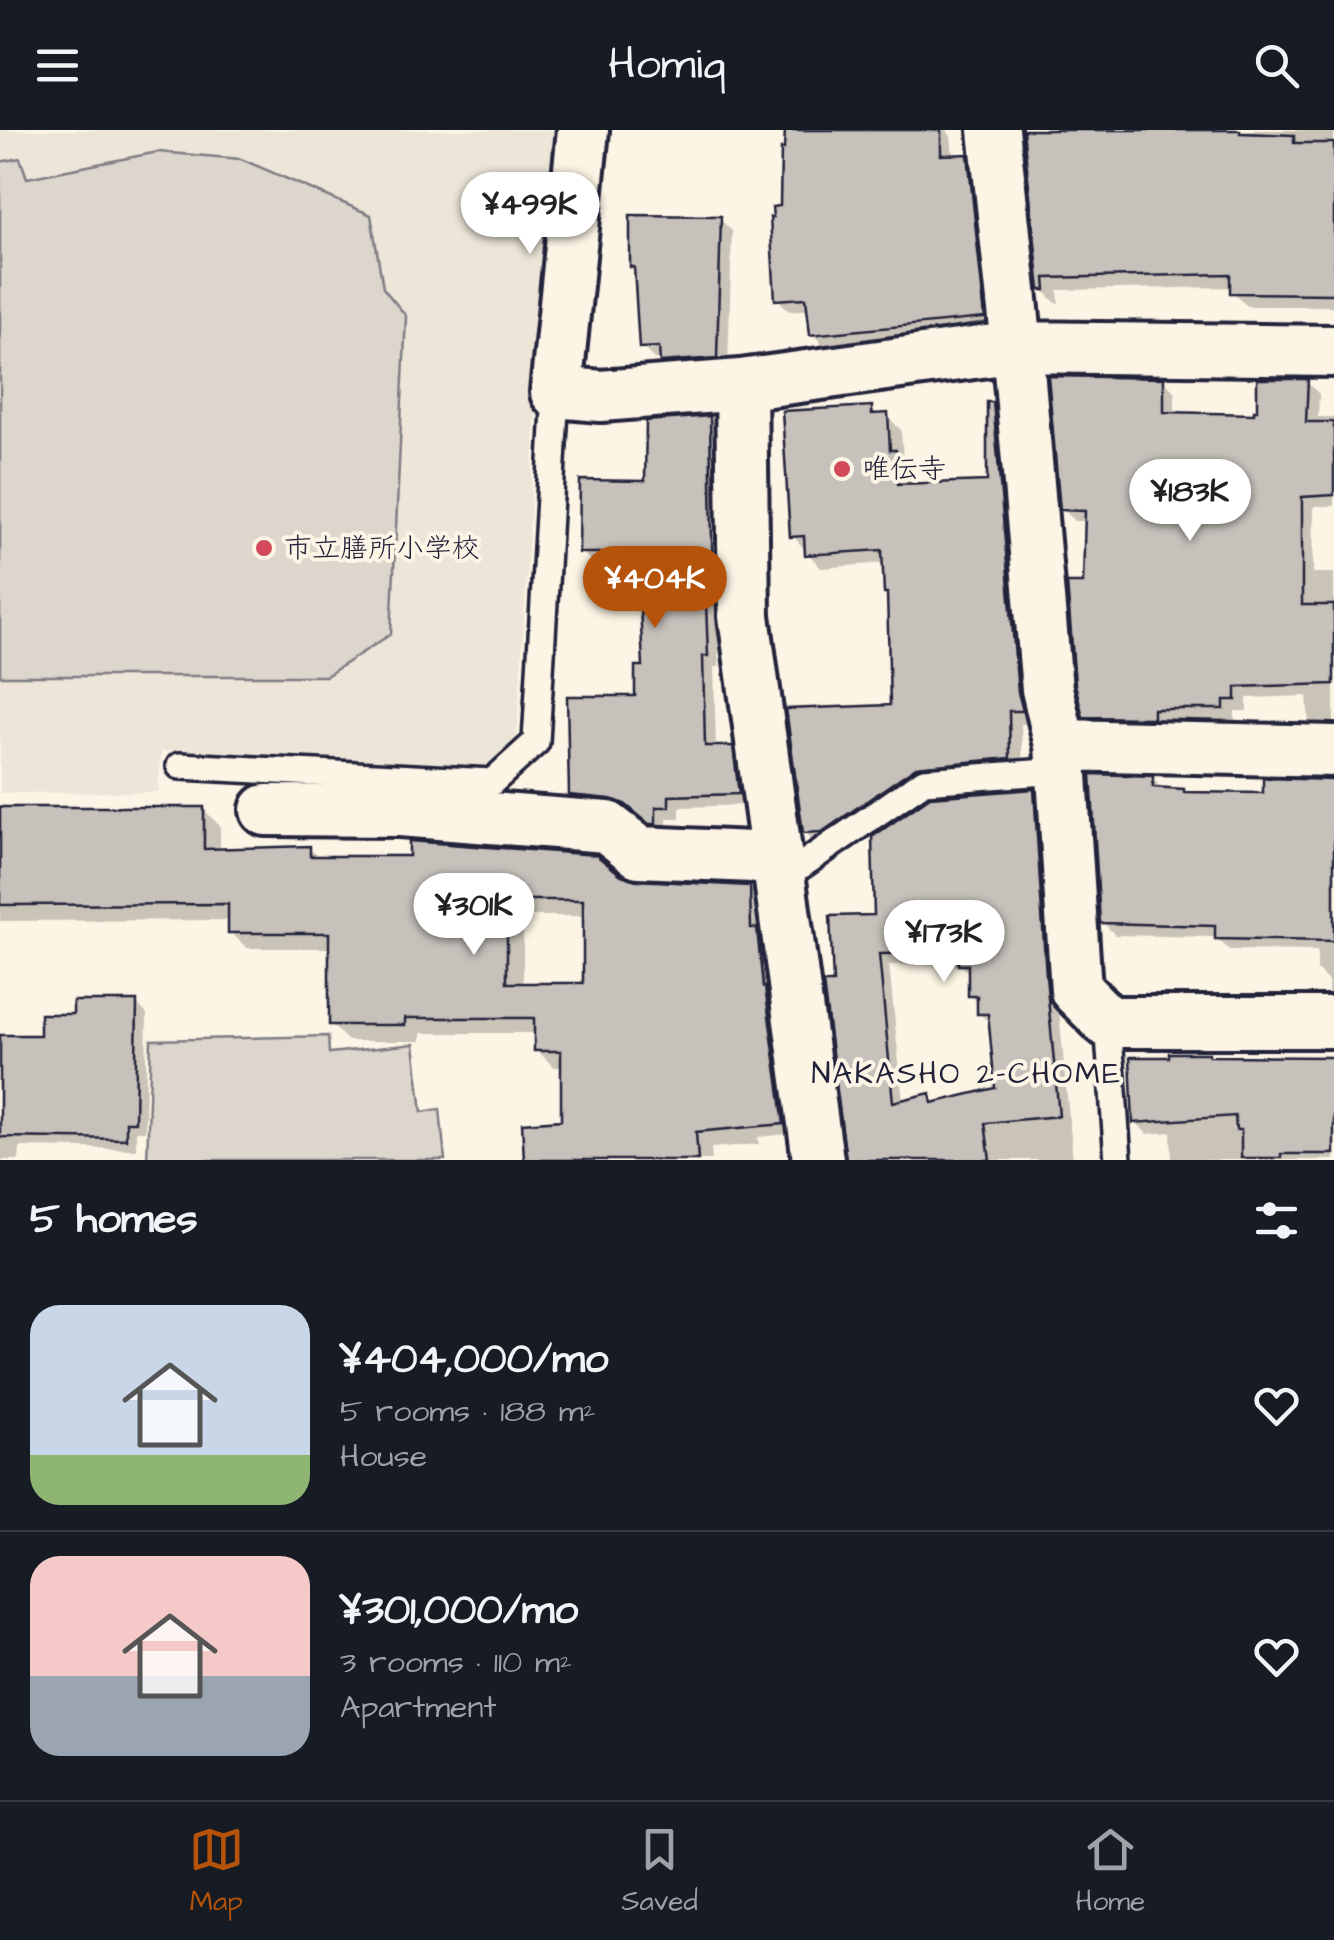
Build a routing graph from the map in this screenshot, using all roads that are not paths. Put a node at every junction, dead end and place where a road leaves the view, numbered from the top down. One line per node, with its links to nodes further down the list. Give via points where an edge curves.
1 (582, 130): 6 (street)
2 (994, 130): 3 (street)
3 (1016, 347): 4 (street); 5 (street); 8 (street, via 1047,689)
4 (1334, 351)
5 (741, 385): 6 (street, via 600,396); 11 (street, via 744,616)
6 (556, 392): 9 (lane, via 536,742 492,782)
7 (1334, 751): 8 (street)
8 (1060, 758): 11 (lane, via 924,781 802,865); 12 (street, via 1076,990)
9 (180, 766)
10 (266, 810): 11 (street, via 400,811 608,827 639,852)
11 (777, 866): 14 (street)
12 (1108, 1022): 13 (street); 15 (lane)
13 (1334, 1022)
14 (818, 1160)
15 (1118, 1160)

